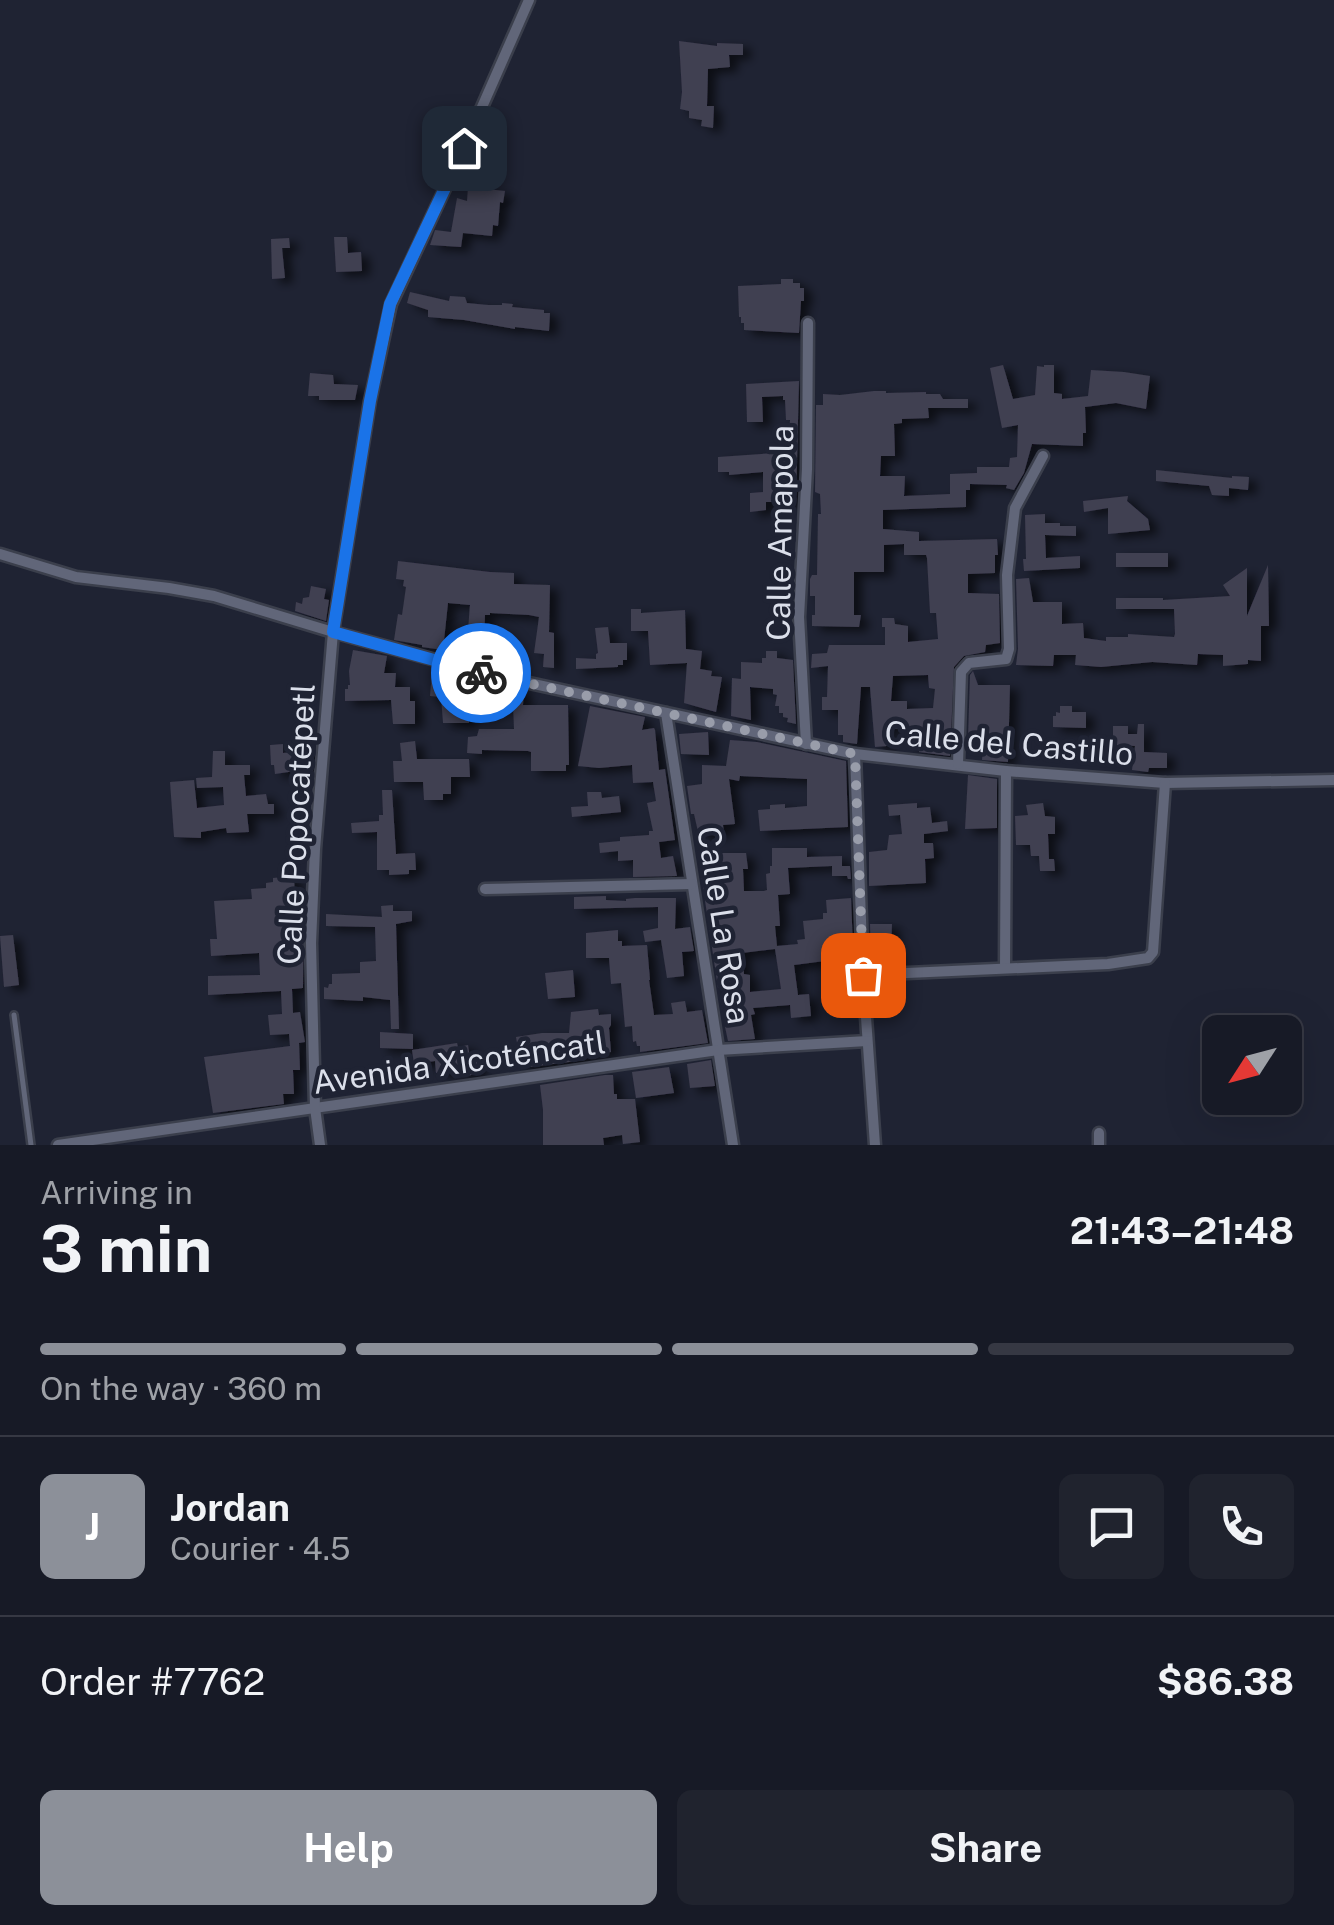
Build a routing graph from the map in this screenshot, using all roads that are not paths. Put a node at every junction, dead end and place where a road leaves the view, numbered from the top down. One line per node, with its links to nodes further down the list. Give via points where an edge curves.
1 (529, 0): 5 (street, Calle Popocatépetl, via 390,304)
2 (808, 323): 7 (street, Calle Amapola, via 799,617)
3 (1043, 456): 9 (street, via 1015,508 1006,659 970,664 961,672)
4 (0, 554): 5 (street, via 76,577 214,596)
5 (333, 632): 6 (street, Calle del Castillo); 20 (street, Calle Popocatépetl, via 314,887)
6 (666, 713): 7 (street, Calle del Castillo); 13 (street, Calle La Rosa)
7 (806, 744): 8 (street, Calle del Castillo)
8 (855, 754): 9 (street, Calle del Castillo); 16 (street)
9 (958, 764): 10 (street, Calle del Castillo)
10 (1006, 770): 12 (street, Calle del Castillo); 15 (street)
11 (1334, 780): 12 (street, Calle del Castillo)
12 (1165, 783): 15 (street, via 1148,958)
13 (692, 884): 14 (street); 19 (street, Calle La Rosa)
14 (485, 889)
15 (1005, 968): 16 (street)
16 (863, 975): 18 (street)
17 (14, 1016): 21 (lane)
18 (867, 1041): 19 (street, Avenida Xicoténcatl); 25 (street)
19 (718, 1050): 20 (street, Avenida Xicoténcatl); 24 (street, Calle La Rosa)
20 (315, 1108): 22 (street, Avenida Xicoténcatl); 23 (street, Calle Popocatépetl)
21 (31, 1145)
22 (58, 1145)
23 (320, 1145)
24 (732, 1145)
25 (875, 1145)

